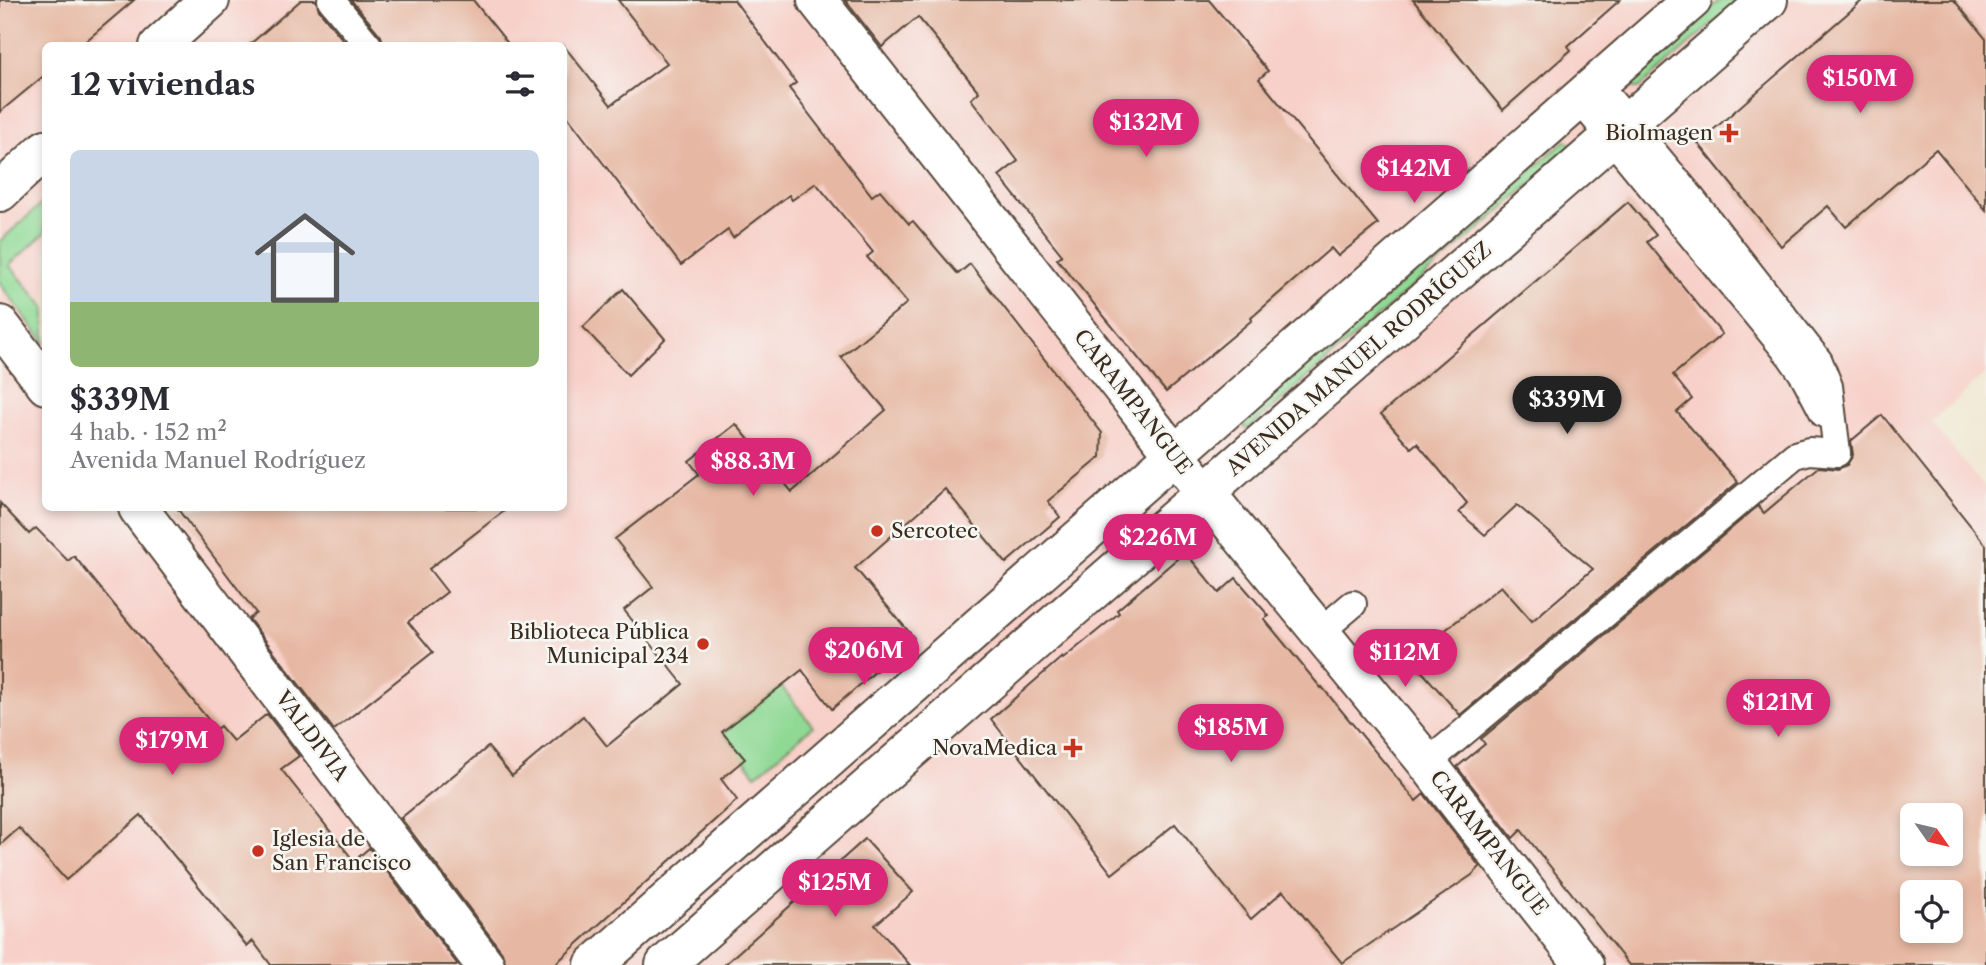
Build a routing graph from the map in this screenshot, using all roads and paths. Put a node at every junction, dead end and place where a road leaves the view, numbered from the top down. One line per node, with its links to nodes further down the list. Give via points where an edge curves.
1 (210, 0): 6 (main road)
2 (331, 0): 7 (lane)
3 (817, 0): 14 (main road, CARAMPANGUE)
4 (1692, 0): 8 (main road)
5 (1768, 0): 9 (main road, AVENIDA MANUEL RODRÍGUEZ)
6 (163, 42)
7 (366, 42)
8 (1588, 92): 9 (lane); 14 (main road)
9 (1620, 131): 15 (main road, AVENIDA MANUEL RODRÍGUEZ); 19 (lane, via 1804,376 1824,413 1837,453 1795,455)
10 (42, 153): 11 (main road)
11 (0, 191)
12 (0, 325): 13 (main road)
13 (42, 380)
14 (1174, 454): 15 (main road, CARAMPANGUE); 21 (main road)
15 (1206, 493): 18 (main road, CARAMPANGUE); 22 (main road, AVENIDA MANUEL RODRÍGUEZ)
16 (140, 511): 20 (main road, VALDIVIA, via 355,775)
17 (1353, 604): 18 (lane)
18 (1320, 632): 19 (main road, CARAMPANGUE)
19 (1427, 763): 23 (main road, CARAMPANGUE)
20 (485, 965)
21 (594, 965)
22 (665, 965)
23 (1584, 965)

